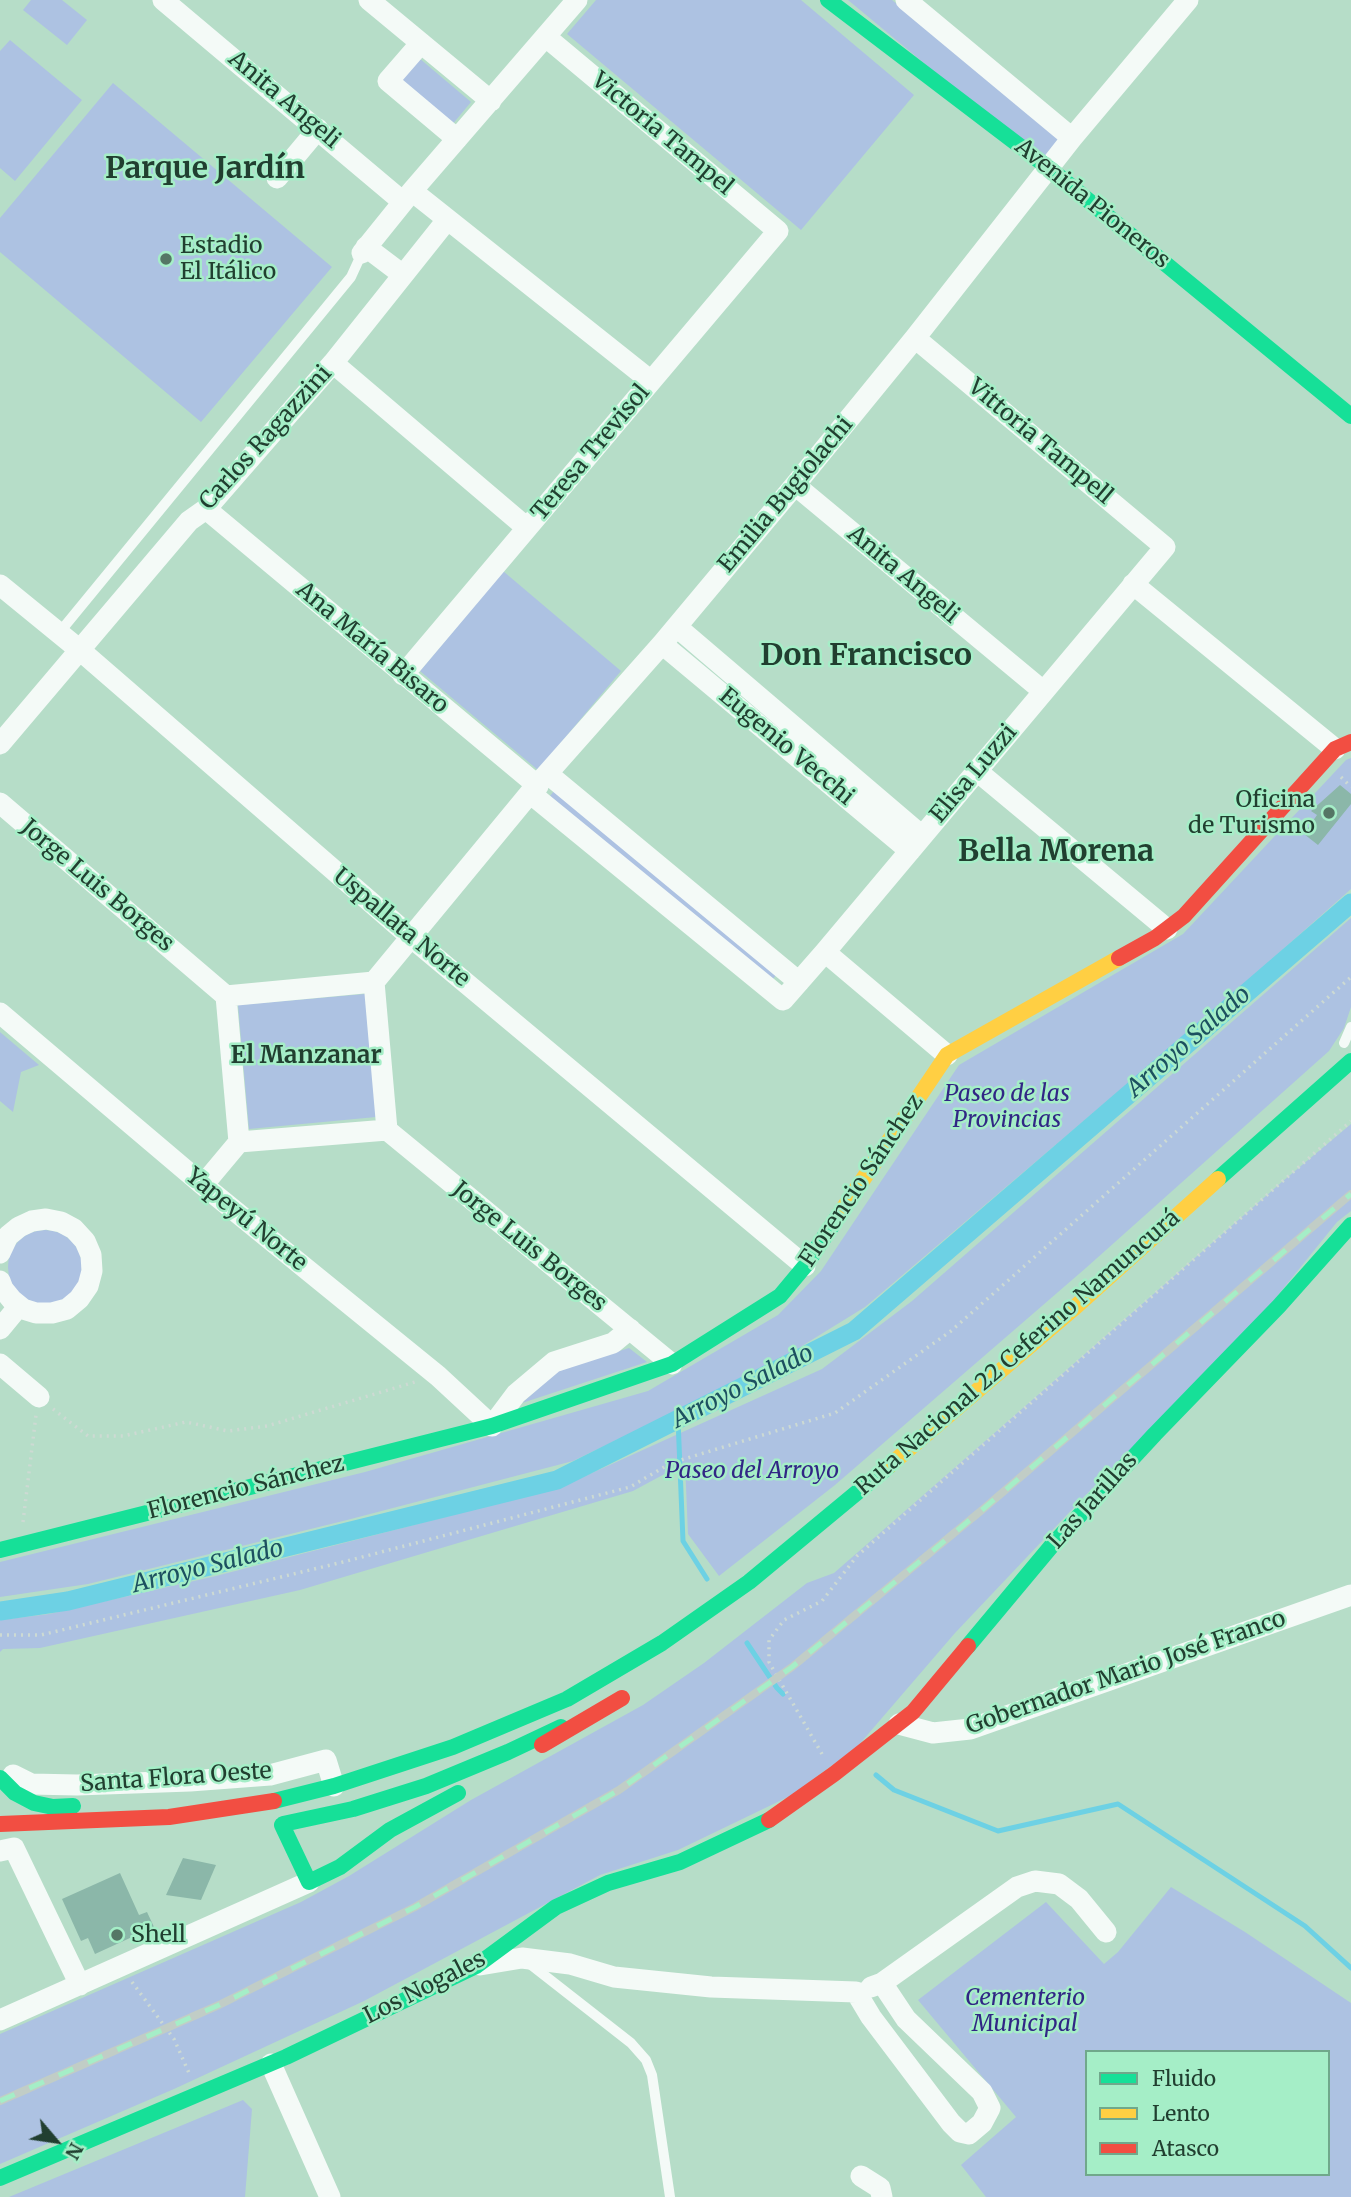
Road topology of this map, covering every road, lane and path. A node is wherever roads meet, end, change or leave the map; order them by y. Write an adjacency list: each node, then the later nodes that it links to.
1 (163, 0): 10 (street, Anita Angeli)
2 (369, 0): 8 (street)
3 (577, 0): 7 (street)
4 (828, 0): 13 (main road, Avenida Pioneros)
5 (906, 0): 11 (street, Avenida Pioneros)
6 (1188, 0): 11 (street, Emilia Bugiolachi)
7 (545, 37): 9 (street); 17 (street, Victoria Tampel)
8 (421, 43): 9 (street); 12 (street)
9 (491, 101): 12 (street)
10 (318, 129): 14 (street); 15 (street, Anita Angeli)
11 (1072, 138): 13 (street, Emilia Bugiolachi)
12 (457, 139): 15 (street)
13 (1050, 169): 20 (street, Emilia Bugiolachi); 23 (main road, Avenida Pioneros)
14 (277, 178)
15 (407, 196): 16 (street, Anita Angeli); 18 (street)
16 (447, 220): 19 (street, Carlos Ragazzini); 22 (street, Anita Angeli)
17 (778, 230): 22 (street, Teresa Trevisol)
18 (364, 250): 19 (street); 31 (lane)
19 (403, 275): 21 (street, Carlos Ragazzini)
20 (915, 338): 24 (street, Emilia Bugiolachi); 27 (street, Vittoria Tampell)
21 (333, 363): 25 (street, Carlos Ragazzini); 26 (street)
22 (651, 381): 26 (street, Teresa Trevisol)
23 (1351, 416)
24 (795, 485): 30 (street, Emilia Bugiolachi); 35 (street, Anita Angeli)
25 (206, 509): 33 (street, Carlos Ragazzini); 34 (street, Ana María Bisaro)
26 (527, 528): 34 (street, Teresa Trevisol)
27 (1165, 547): 28 (street, Elisa Luzzi)
28 (1133, 584): 35 (street, Elisa Luzzi); 37 (street)
29 (0, 585): 31 (street, Uspallata Norte)
30 (677, 627): 32 (street, Emilia Bugiolachi); 41 (street, Eugenio Vecchi)
31 (59, 633): 33 (street, Uspallata Norte)
32 (662, 644): 39 (street, Emilia Bugiolachi); 41 (street, Eugenio Vecchi)
33 (80, 652): 36 (street, Carlos Ragazzini); 43 (street, Uspallata Norte)
34 (404, 675): 39 (street, Ana María Bisaro)
35 (1043, 691): 38 (street, Elisa Luzzi)
36 (0, 744)
37 (1343, 746): 42 (main road, Florencio Sánchez)
38 (977, 771): 41 (street, Elisa Luzzi); 42 (street)
39 (539, 785): 43 (street, Emilia Bugiolachi); 47 (street, Ana María Bisaro); 49 (street, Ana María Bisaro)
40 (0, 803): 48 (street, Jorge Luis Borges)
41 (916, 843): 44 (street, Elisa Luzzi)
42 (1167, 929): 53 (main road, Florencio Sánchez)
43 (412, 938): 46 (street, Emilia Bugiolachi); 62 (street, Uspallata Norte)
44 (825, 952): 47 (street, Elisa Luzzi); 53 (street)
45 (1351, 977): 75 (path)
46 (374, 982): 48 (street); 56 (street)
47 (799, 982): 49 (street, Elisa Luzzi)
48 (226, 996): 57 (street)
49 (783, 1000)
50 (0, 1013): 59 (street, Yapeyú Norte)
51 (1351, 1027): 52 (lane)
52 (1347, 1040): 58 (main road)
53 (947, 1055): 62 (main road, Florencio Sánchez)
54 (1351, 1061): 58 (main road, Ruta Nacional 22 Ceferino Namuncurá)
55 (1351, 1121): 78 (path)
56 (387, 1130): 57 (street); 66 (street, Jorge Luis Borges)
57 (239, 1142): 59 (street)
58 (1258, 1143): 80 (main road, Ruta Nacional 22 Ceferino Namuncurá)
59 (203, 1185): 69 (street, Yapeyú Norte)
60 (1351, 1225): 76 (main road, Las Jarillas)
61 (0, 1252): 64 (street)
62 (806, 1266): 68 (main road, Florencio Sánchez)
63 (0, 1281): 64 (street)
64 (19, 1306): 65 (street)
65 (0, 1329)
66 (630, 1329): 68 (street, Jorge Luis Borges); 71 (street)
67 (0, 1364): 70 (street)
68 (672, 1364): 71 (main road, Florencio Sánchez)
69 (438, 1376): 70 (path); 71 (street, Yapeyú Norte)
70 (39, 1398): 72 (path)
71 (492, 1426): 72 (main road, Florencio Sánchez)
72 (20, 1545): 73 (main road, Florencio Sánchez)
73 (0, 1550)
74 (1351, 1595): 76 (street, Gobernador Mario José Franco)
75 (0, 1635)
76 (899, 1724): 78 (main road, Las Jarillas)
77 (0, 1769): 80 (street, Santa Flora Oeste)
78 (834, 1774): 87 (main road, Los Nogales)
79 (0, 1777): 81 (main road)
80 (334, 1786): 81 (main road, Ruta Nacional 22 Ceferino Namuncurá)
81 (266, 1803): 82 (main road, Ruta Nacional 22 Ceferino Namuncurá)
82 (0, 1824)
83 (10, 1849): 90 (street)
84 (309, 1882): 84 (main road); 88 (street)
85 (1106, 1932): 89 (street)
86 (522, 1958): 87 (street); 91 (street); 98 (lane)
87 (475, 1966): 93 (main road, Los Nogales)
88 (120, 1968): 90 (street); 94 (path)
89 (882, 1983): 91 (street); 91 (street)
90 (80, 1985): 92 (street)
91 (856, 1993)
92 (0, 2020)
93 (271, 2064): 94 (main road, Los Nogales); 97 (street)
94 (198, 2094): 96 (main road, Los Nogales)
95 (861, 2176): 99 (street)
96 (0, 2178)
97 (330, 2197)
98 (670, 2197)
99 (882, 2197)

